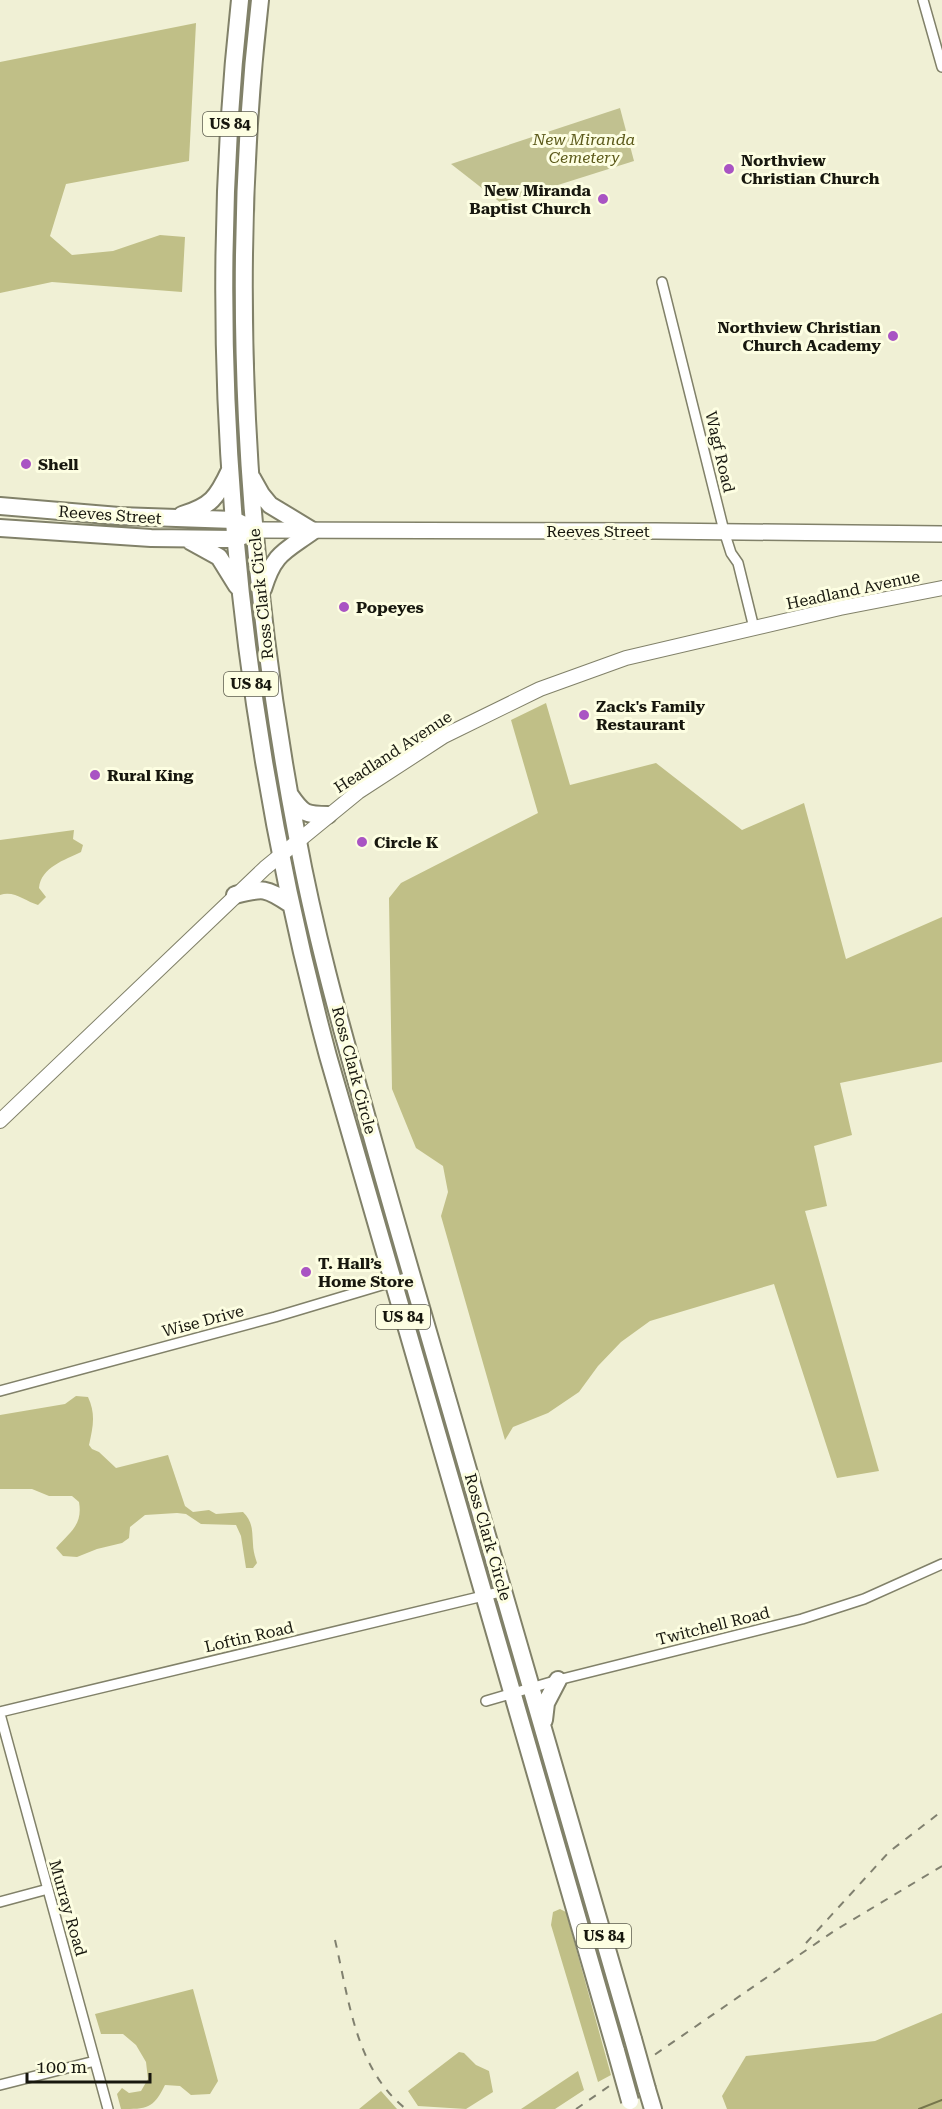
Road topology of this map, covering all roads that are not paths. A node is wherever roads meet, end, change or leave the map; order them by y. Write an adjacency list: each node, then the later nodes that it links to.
1 (240, 0): 6 (highway, Ross Clark Circle / US 84)
2 (260, 0): 7 (highway, Ross Clark Circle / US 84)
3 (923, 0): 4 (street)
4 (942, 67)
5 (662, 282): 14 (street, Wagf Road)
6 (230, 469): 9 (highway); 10 (highway, Ross Clark Circle / US 84)
7 (250, 476): 12 (highway, Ross Clark Circle / US 84); 13 (highway)
8 (0, 506): 9 (highway, Reeves Street)
9 (171, 519): 10 (highway, Reeves Street)
10 (234, 520): 12 (highway, Reeves Street); 17 (highway, Ross Clark Circle / US 84)
11 (0, 528): 16 (highway, Reeves Street)
12 (254, 530): 13 (main road, Reeves Street); 17 (highway); 20 (highway, Ross Clark Circle / US 84)
13 (313, 531): 14 (main road, Reeves Street); 20 (highway)
14 (724, 531): 15 (main road, Reeves Street); 21 (street, Wagf Road)
15 (942, 534)
16 (187, 539): 17 (highway, Reeves Street); 19 (highway)
17 (236, 540): 19 (highway, Ross Clark Circle / US 84)
18 (942, 588): 21 (main road, Headland Avenue)
19 (240, 590): 25 (highway, Ross Clark Circle / US 84)
20 (261, 595): 22 (highway, Ross Clark Circle / US 84)
21 (754, 628): 23 (main road, Headland Avenue)
22 (289, 794): 23 (highway); 24 (highway, Ross Clark Circle / US 84)
23 (328, 815): 24 (main road, Headland Avenue)
24 (297, 841): 25 (main road, Headland Avenue); 29 (highway, Ross Clark Circle / US 84)
25 (280, 855): 26 (main road, Headland Avenue); 27 (highway, Ross Clark Circle / US 84)
26 (235, 895): 27 (highway); 28 (main road, Headland Avenue)
27 (290, 904): 30 (highway, Ross Clark Circle / US 84)
28 (0, 1120)
29 (412, 1276): 30 (street, Wise Drive); 33 (highway, Ross Clark Circle / US 84)
30 (393, 1281): 31 (street, Wise Drive); 34 (highway, Ross Clark Circle / US 84)
31 (0, 1391)
32 (942, 1564): 35 (street, Twitchell Road)
33 (504, 1591): 34 (street, Loftin Road); 36 (highway, Ross Clark Circle / US 84)
34 (484, 1596): 37 (highway, Ross Clark Circle / US 84); 39 (street, Loftin Road)
35 (558, 1680): 36 (street, Twitchell Road); 40 (highway)
36 (532, 1687): 37 (street, Twitchell Road); 40 (highway, Ross Clark Circle / US 84)
37 (512, 1693): 38 (street, Twitchell Road); 45 (highway, Ross Clark Circle / US 84, bridge)
38 (486, 1701)
39 (0, 1713): 41 (street, Murray Road)
40 (543, 1727): 47 (highway, Ross Clark Circle / US 84, bridge)
41 (48, 1889): 42 (street); 43 (street, Murray Road)
42 (0, 1902)
43 (95, 2061): 44 (street); 46 (street, Murray Road)
44 (0, 2085)
45 (631, 2105)
46 (108, 2109)
47 (653, 2109)

